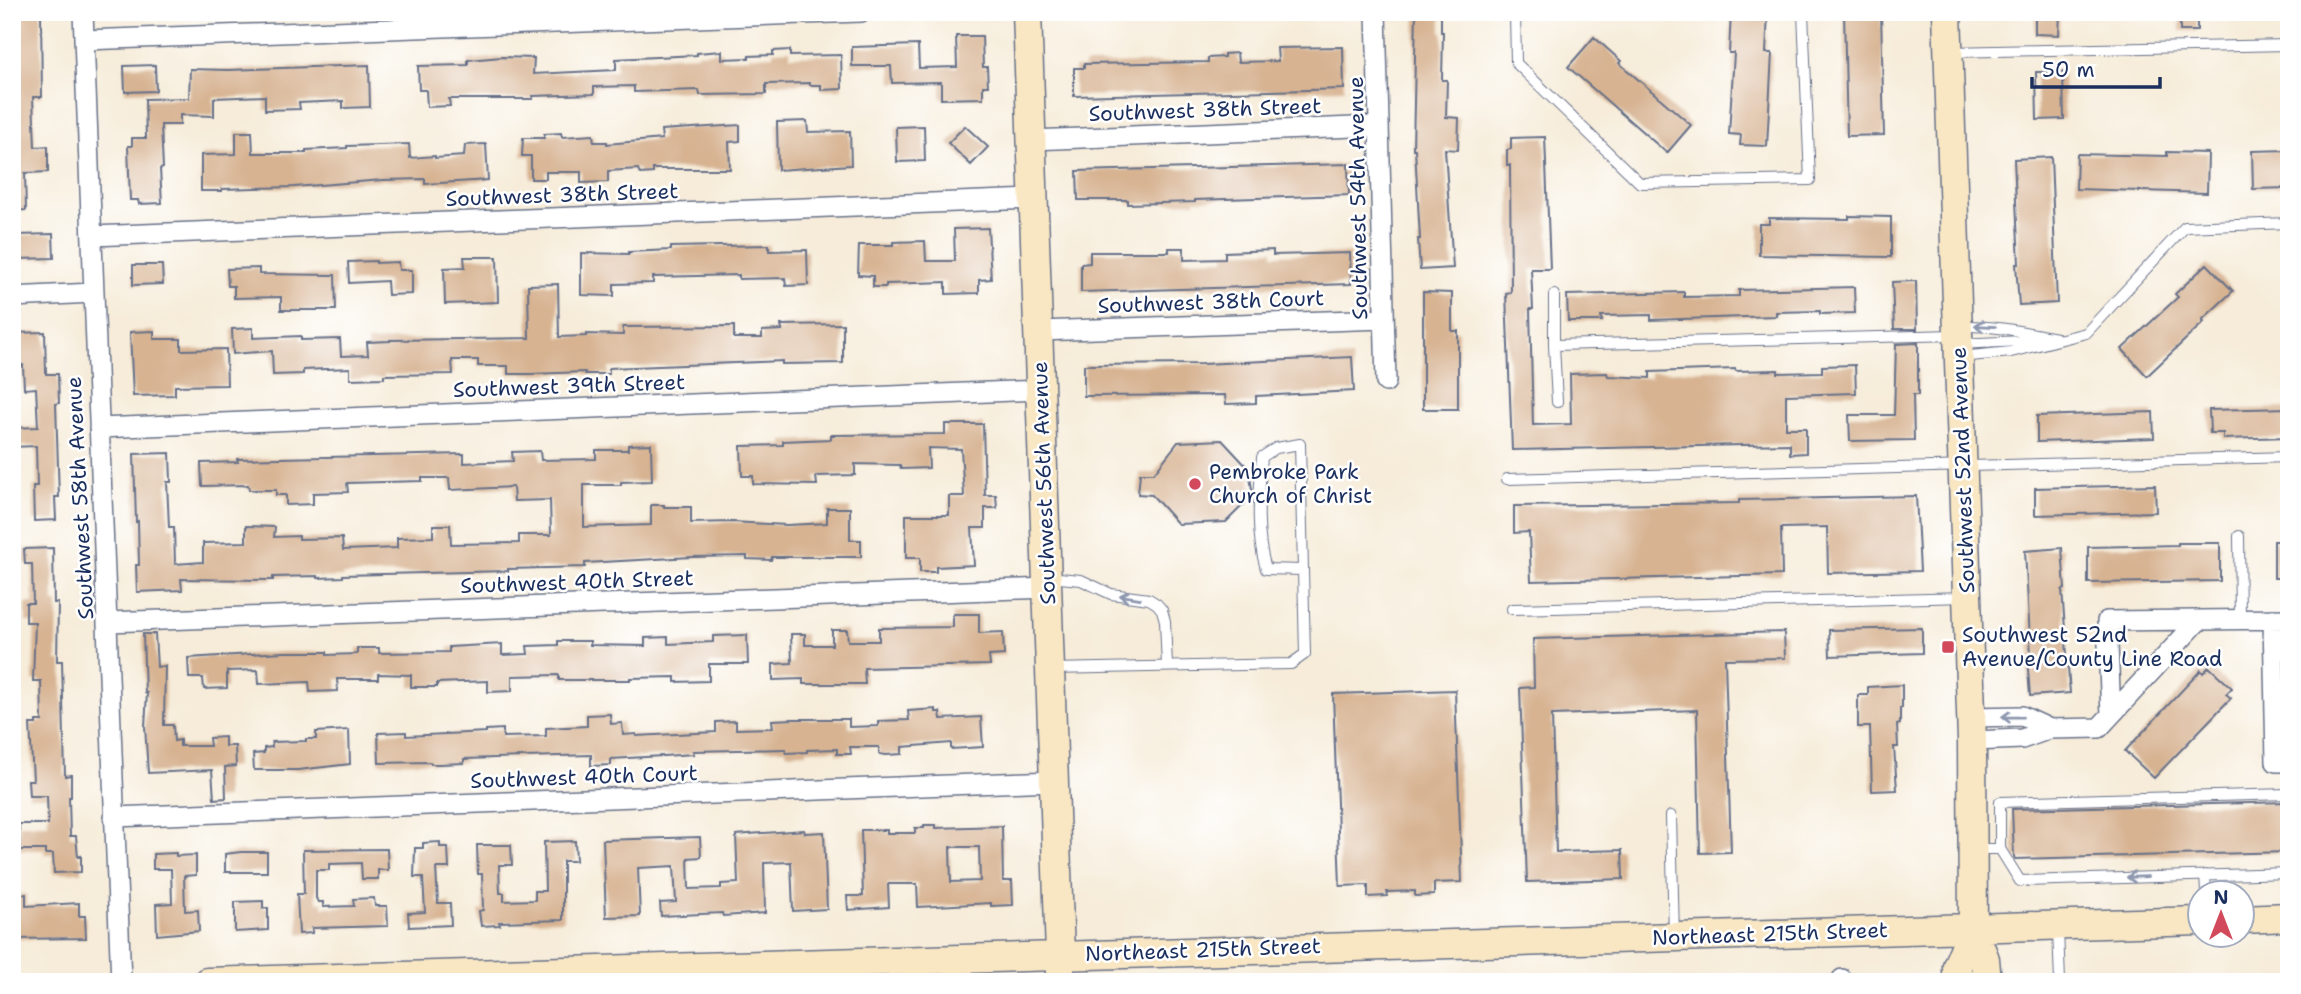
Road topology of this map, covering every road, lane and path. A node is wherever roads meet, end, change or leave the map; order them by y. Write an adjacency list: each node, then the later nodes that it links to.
1 (83, 12): 8 (street, Southwest 58th Avenue)
2 (861, 12): 8 (street)
3 (1027, 12): 12 (street, Southwest 56th Avenue)
4 (1376, 12): 11 (street, Southwest 54th Avenue)
5 (1515, 12): 6 (lane)
6 (1803, 12)
7 (1948, 12): 10 (street, Southwest 52nd Avenue)
8 (84, 40): 15 (street, Southwest 58th Avenue)
9 (2289, 46): 10 (lane)
10 (1949, 52): 22 (street, Southwest 52nd Avenue)
11 (1380, 126): 12 (street, Southwest 38th Street); 19 (street, Southwest 54th Avenue)
12 (1032, 140): 13 (street, Southwest 56th Avenue)
13 (1034, 199): 15 (street, Southwest 38th Street); 20 (street, Southwest 56th Avenue)
14 (2289, 223): 21 (lane)
15 (92, 236): 16 (street, Southwest 58th Avenue)
16 (93, 293): 18 (street); 27 (street, Southwest 58th Avenue)
17 (1554, 295): 23 (lane)
18 (12, 297)
19 (1384, 319): 20 (street, Southwest 38th Court); 24 (street, Southwest 54th Avenue)
20 (1039, 331): 25 (street, Southwest 56th Avenue)
21 (2060, 339): 22 (lane); 22 (lane, one-way to 22)
22 (1959, 340): 23 (lane); 29 (street, Southwest 52nd Avenue)
23 (1554, 345): 26 (lane)
24 (1386, 382)
25 (1041, 390): 27 (street, Southwest 39th Street); 33 (street, Southwest 56th Avenue)
26 (1557, 402)
27 (99, 428): 39 (street, Southwest 58th Avenue)
28 (2289, 457): 29 (lane)
29 (1963, 467): 30 (lane); 34 (street, Southwest 52nd Avenue)
30 (1507, 479)
31 (2239, 536): 38 (lane)
32 (1303, 570): 32 (lane); 40 (lane)
33 (1048, 583): 39 (street, Southwest 40th Street); 40 (lane, one-way to 33); 41 (street, Southwest 56th Avenue)
34 (1967, 597): 35 (lane); 43 (street, Southwest 52nd Avenue)
35 (1512, 608)
36 (2281, 619): 38 (street); 44 (street)
37 (2199, 620): 38 (street); 42 (street); 42 (street)
38 (2240, 620)
39 (108, 622): 48 (street, Southwest 58th Avenue)
40 (1167, 666): 41 (lane)
41 (1051, 669): 45 (street, Southwest 56th Avenue)
42 (2111, 715): 43 (street)
43 (1972, 729): 49 (street, Southwest 52nd Avenue)
44 (2289, 762)
45 (1055, 781): 48 (street, Southwest 40th Court); 59 (street, Southwest 56th Avenue)
46 (2289, 794): 49 (lane)
47 (1671, 816): 58 (lane)
48 (114, 817): 60 (street, Southwest 58th Avenue)
49 (1986, 849): 51 (lane, one-way to 49); 57 (street, Southwest 52nd Avenue)
50 (2289, 873): 51 (lane)
51 (2205, 875): 52 (lane)
52 (2205, 878)
53 (2289, 917): 54 (street)
54 (2256, 918)
55 (2186, 921): 56 (street, Northeast 215th Street)
56 (2058, 925): 57 (street, Northeast 215th Street); 64 (lane)
57 (1973, 928): 58 (street, Northeast 215th Street); 62 (street); 63 (street)
58 (1674, 936): 59 (street, Northeast 215th Street)
59 (1060, 968): 61 (street, Northeast 215th Street)
60 (121, 982)
61 (207, 982)
62 (1957, 982)
63 (1987, 982)
64 (2060, 982)

